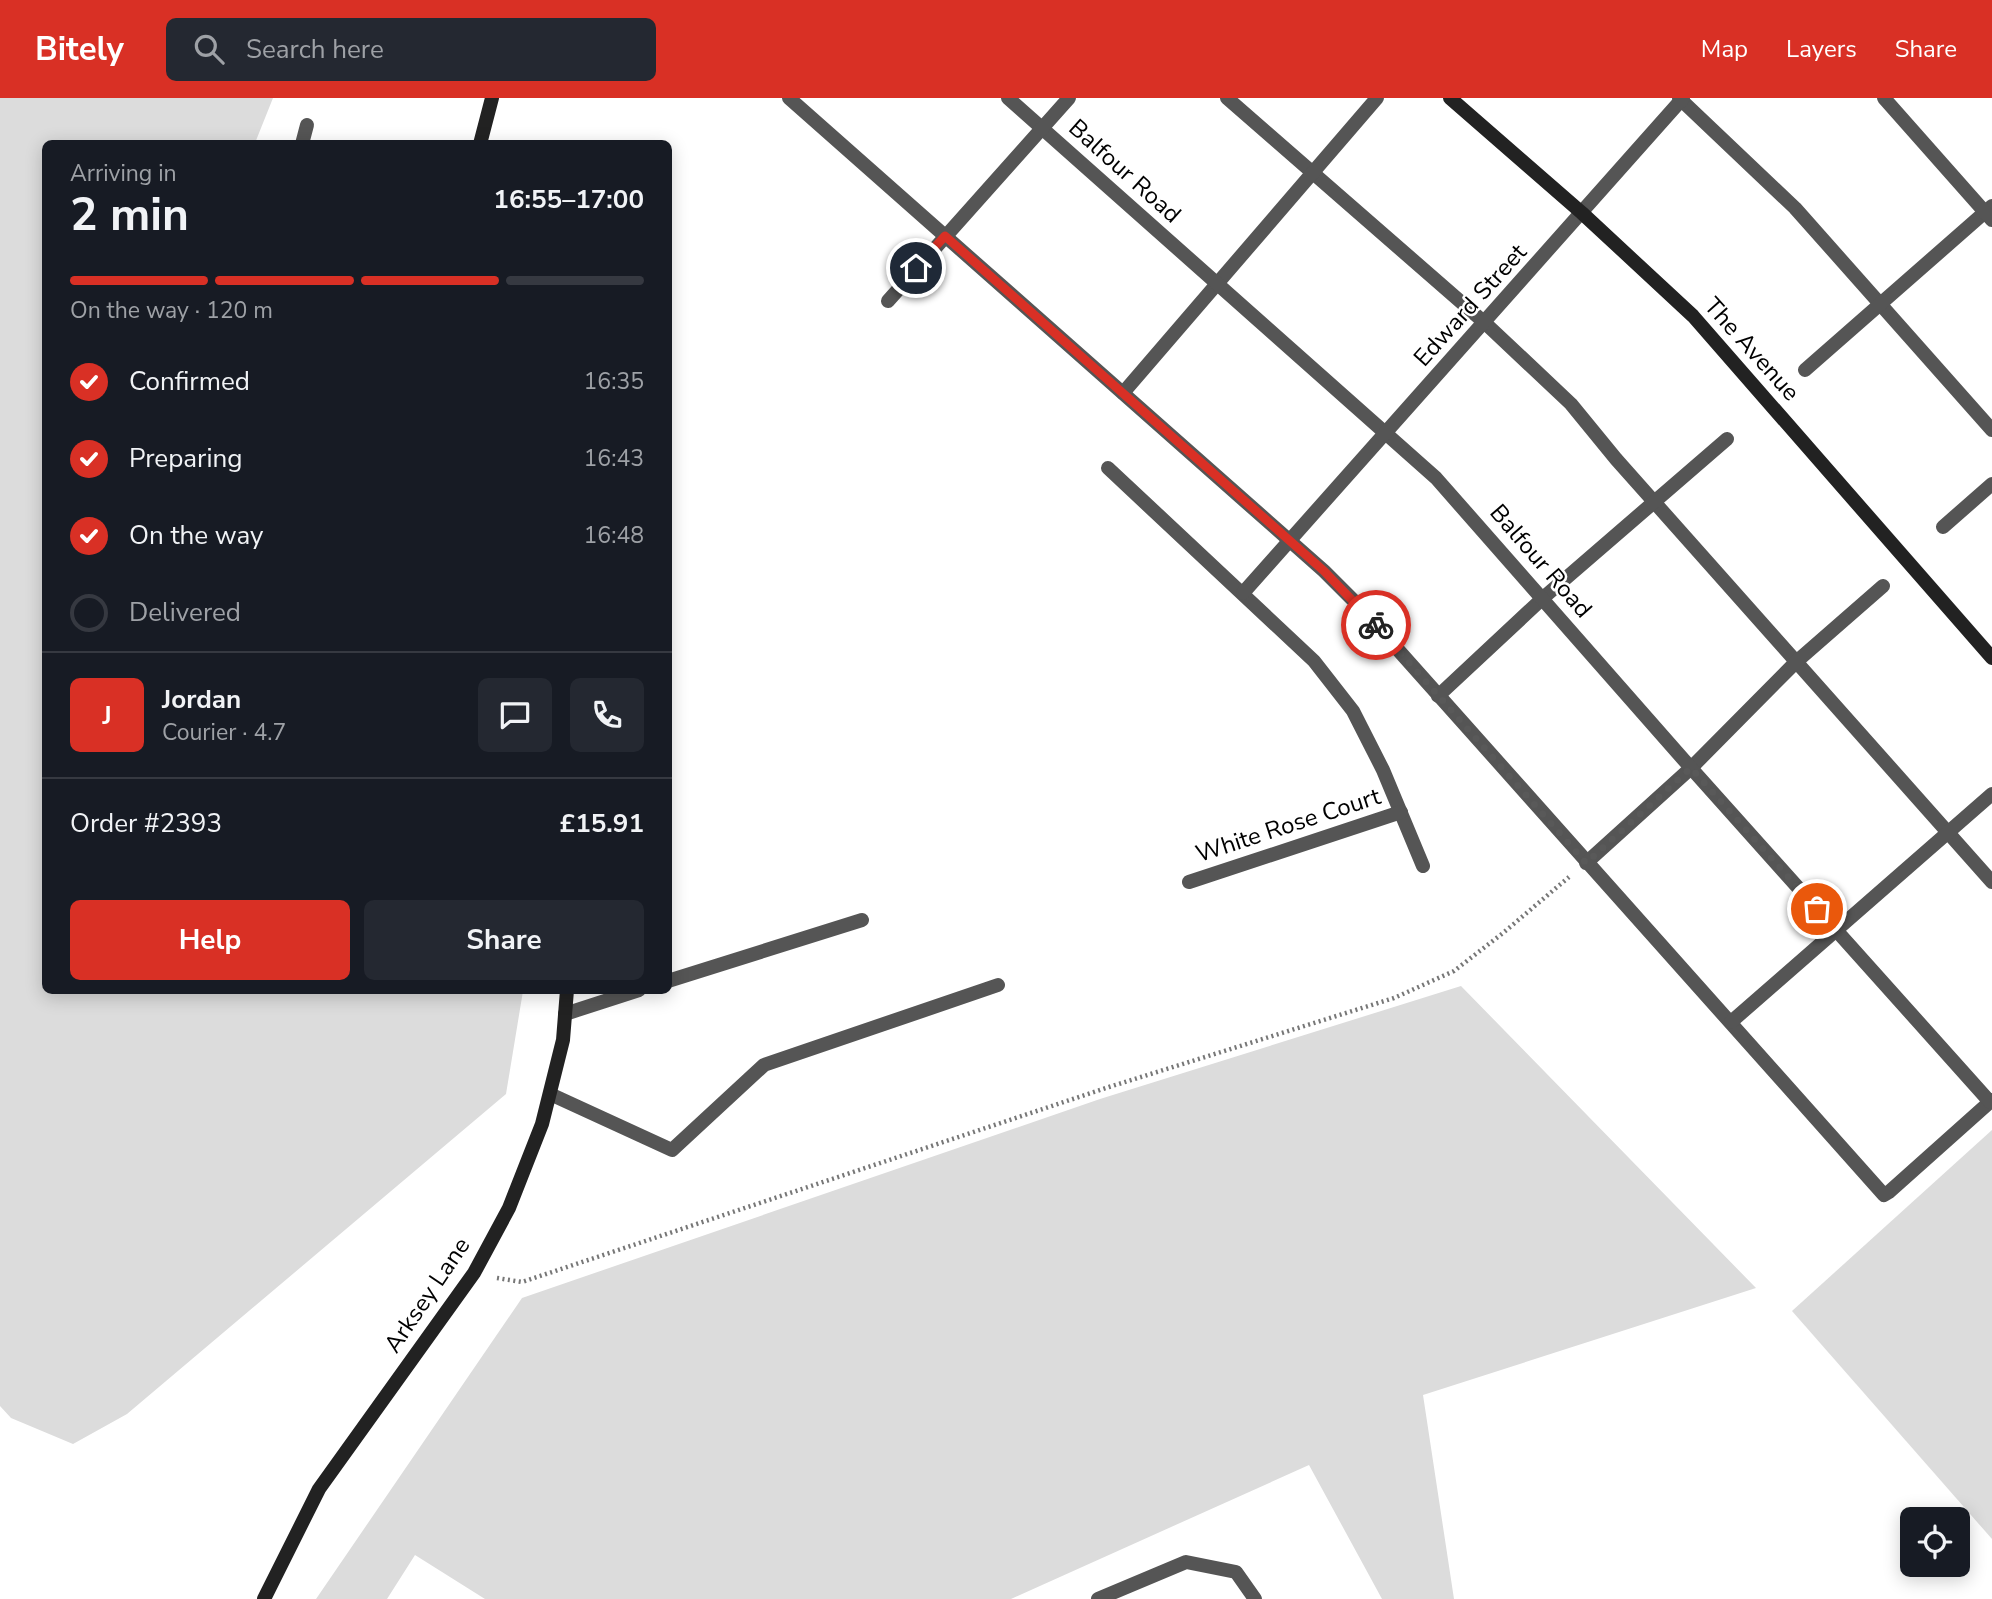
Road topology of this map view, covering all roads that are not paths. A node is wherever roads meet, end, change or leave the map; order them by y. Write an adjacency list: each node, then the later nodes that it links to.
1 (492, 98): 13 (street)
2 (789, 98): 17 (street)
3 (1008, 98): 11 (street, Balfour Road)
4 (1069, 98): 11 (street)
5 (1227, 98): 14 (street)
6 (1377, 98): 14 (street)
7 (1450, 98): 16 (street, The Avenue)
8 (1884, 98): 15 (street)
9 (1681, 99): 16 (street, Edward Street); 20 (street)
10 (307, 125): 12 (street)
11 (1042, 128): 17 (street); 18 (street, Balfour Road)
12 (303, 140)
13 (481, 140)
14 (1314, 173): 18 (street); 21 (street)
15 (1990, 213): 20 (street)
16 (1582, 214): 21 (street, Edward Street); 35 (street, The Avenue)
17 (945, 236): 19 (street); 23 (street)
18 (1218, 284): 23 (street); 25 (street, Balfour Road)
19 (888, 300)
20 (1880, 304): 22 (street); 24 (street)
21 (1485, 323): 25 (street, Edward Street); 29 (street)
22 (1805, 370)
23 (1123, 393): 31 (street)
24 (1992, 430)
25 (1387, 434): 31 (street, Edward Street); 34 (street, Balfour Road)
26 (1727, 439): 29 (street)
27 (1108, 468): 33 (street, White Rose Court)
28 (1992, 484): 30 (street)
29 (1655, 503): 34 (street); 36 (street)
30 (1943, 527)
31 (1290, 541): 33 (street); 37 (street)
32 (1883, 586): 36 (street)
33 (1243, 593): 40 (street, White Rose Court)
34 (1543, 598): 37 (street); 38 (street, Balfour Road)
35 (1992, 658)
36 (1796, 662): 38 (street); 41 (street)
37 (1438, 696): 42 (street)
38 (1691, 768): 42 (street); 47 (street, Balfour Road)
39 (1992, 794): 41 (street)
40 (1401, 812): 43 (street, White Rose Court); 44 (street, White Rose Court)
41 (1947, 832): 45 (street); 47 (street)
42 (1586, 863): 53 (street)
43 (1423, 866)
44 (1189, 881)
45 (1992, 882)
46 (862, 920): 48 (street)
47 (1835, 929): 53 (street); 55 (street, Balfour Road)
48 (672, 980)
49 (999, 985): 54 (street)
50 (567, 994): 52 (street, Arksey Lane)
51 (627, 994): 52 (street)
52 (565, 1014): 54 (street, Arksey Lane)
53 (1731, 1022): 55 (street)
54 (550, 1094): 56 (street, Arksey Lane)
55 (1991, 1101)
56 (264, 1599)
57 (1098, 1599): 58 (street)
58 (1255, 1599)

